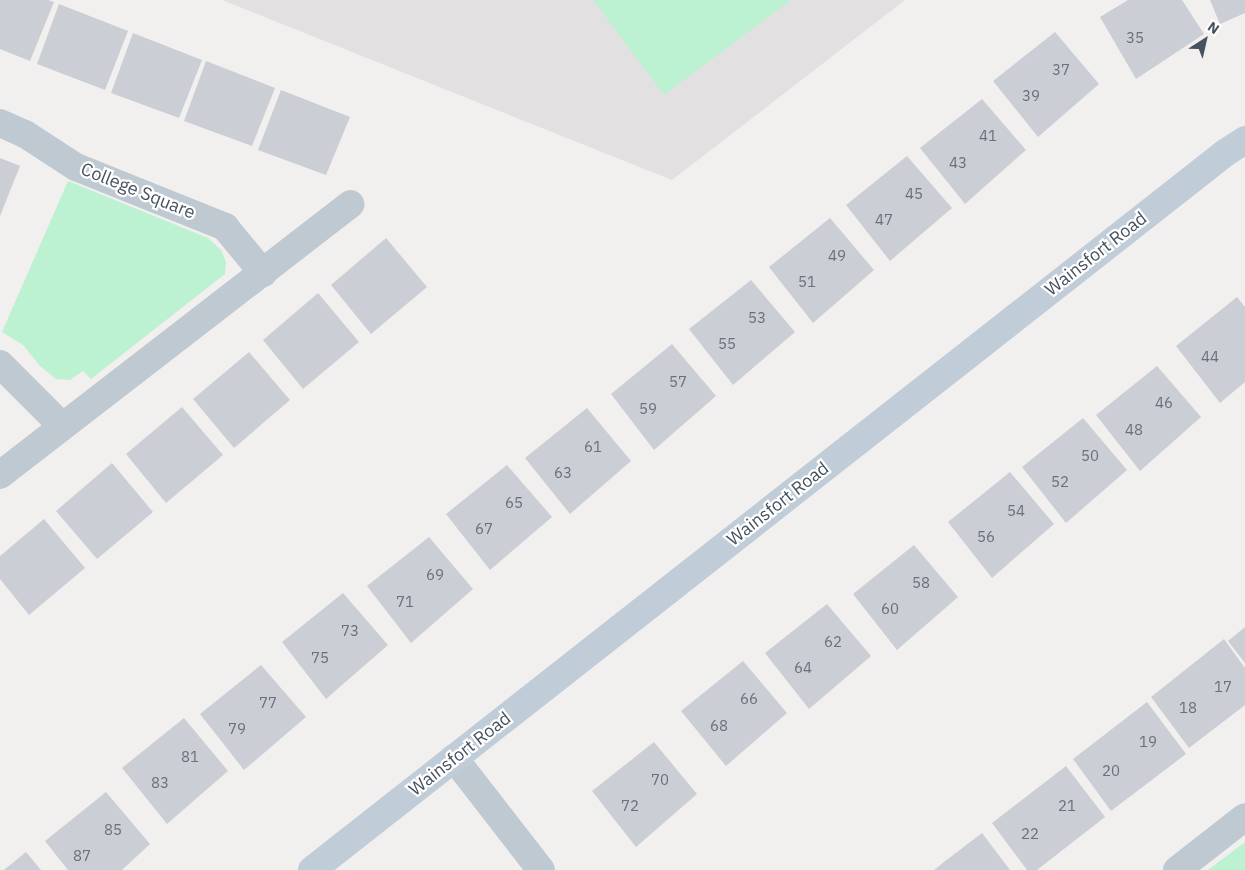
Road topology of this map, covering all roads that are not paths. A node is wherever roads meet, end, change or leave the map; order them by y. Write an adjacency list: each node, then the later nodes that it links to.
1 (0, 123): 4 (street, College Square)
2 (1245, 140): 8 (main road, Wainsfort Road)
3 (351, 204): 4 (street)
4 (263, 273): 6 (street)
5 (0, 364): 6 (street)
6 (62, 426): 7 (street)
7 (0, 475)
8 (454, 758): 10 (main road, Wainsfort Road); 11 (street)
9 (1245, 818): 12 (street)
10 (312, 870)
11 (541, 870)
12 (1177, 870)

